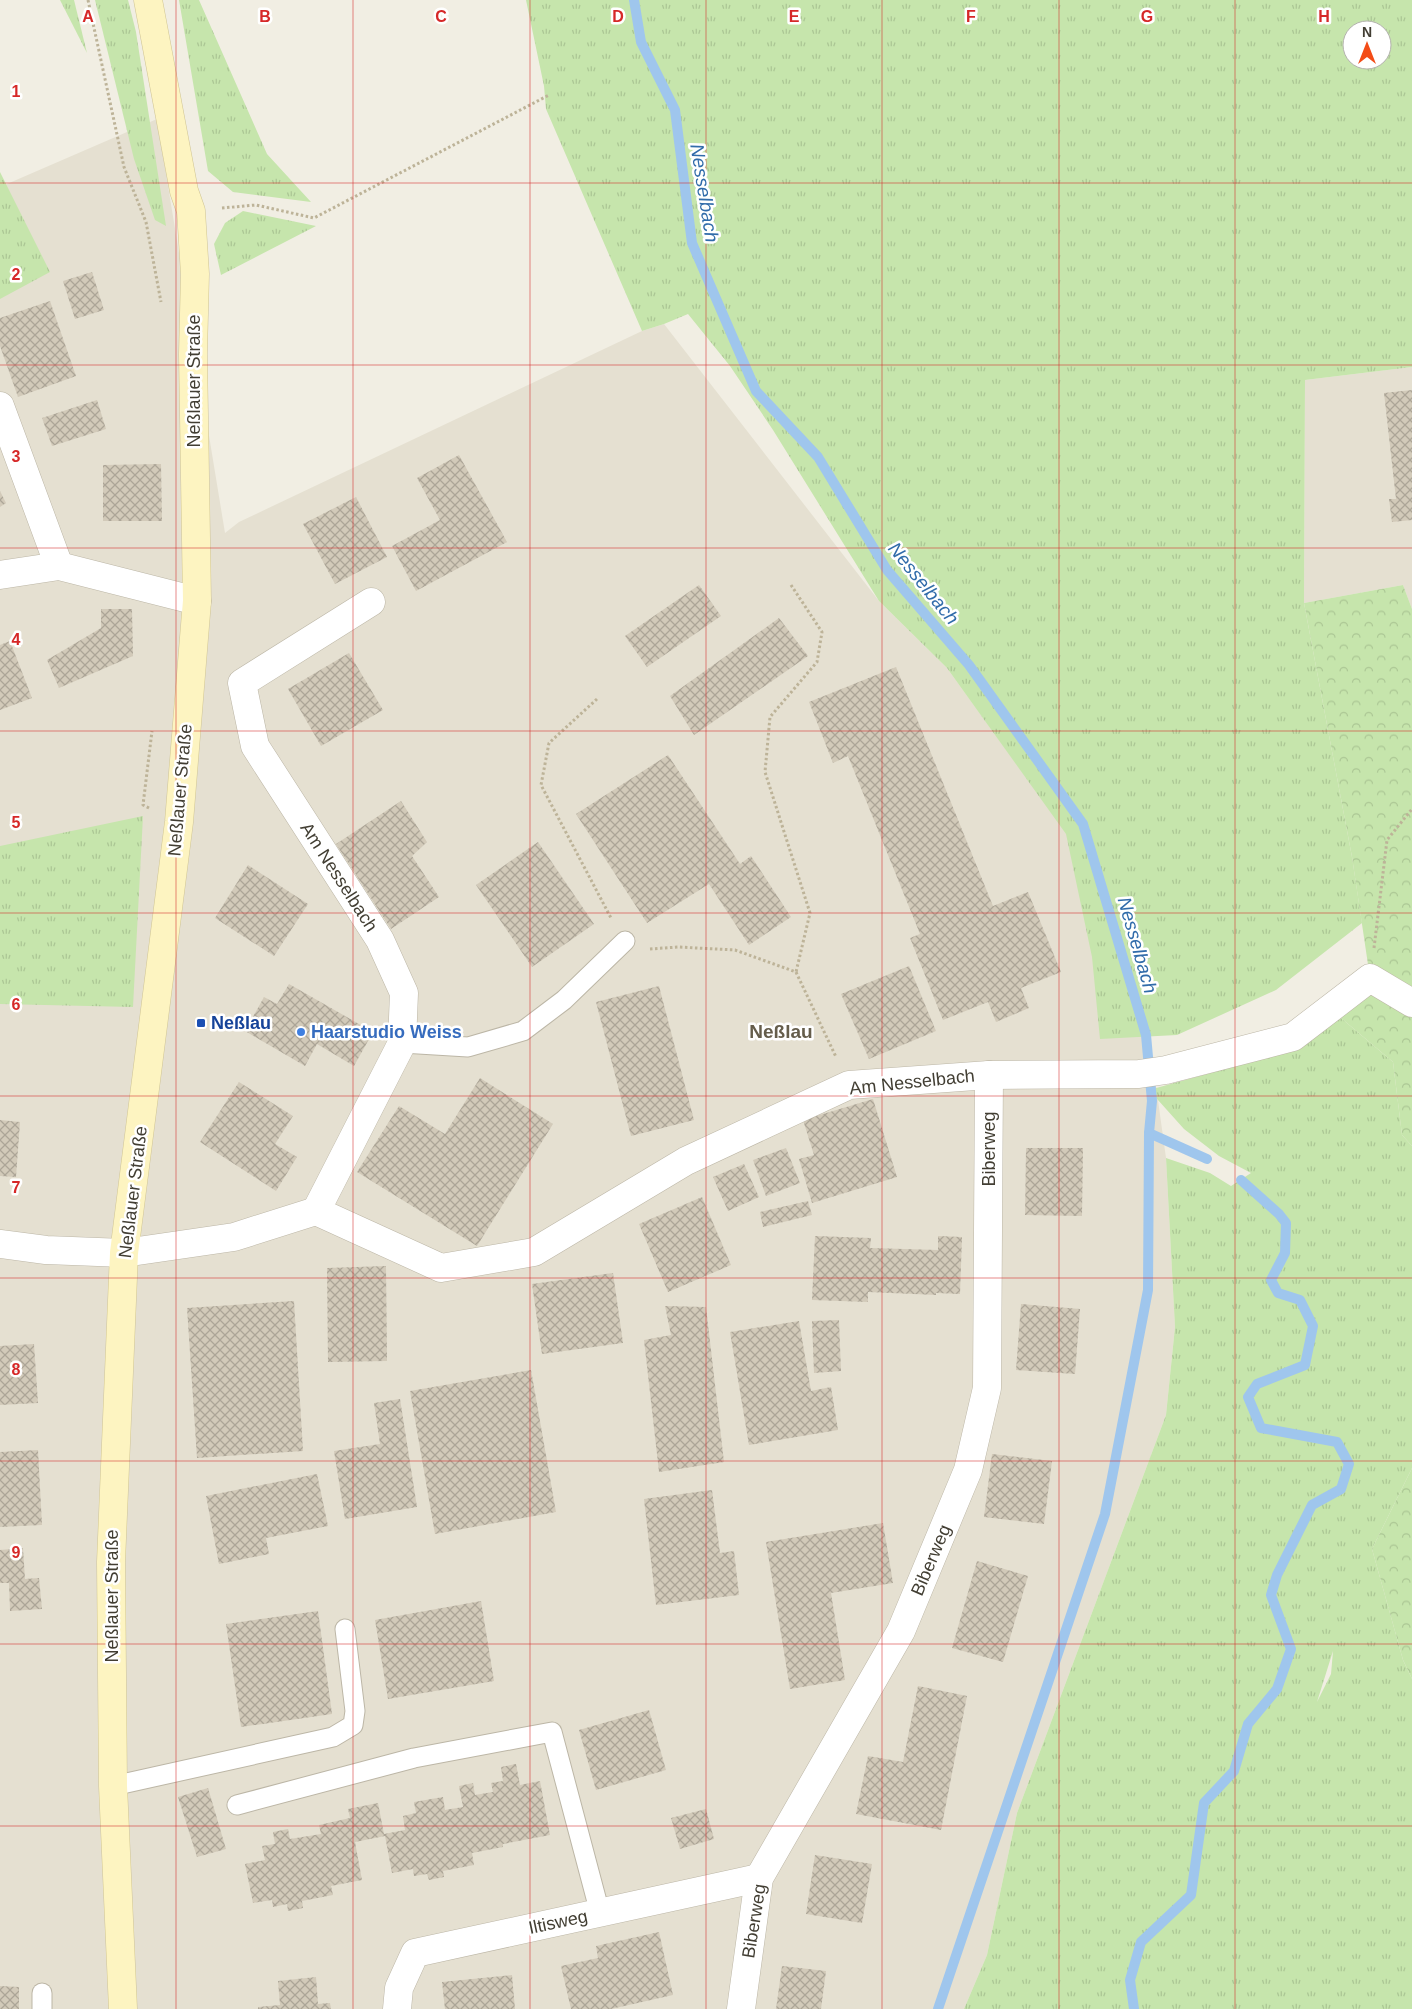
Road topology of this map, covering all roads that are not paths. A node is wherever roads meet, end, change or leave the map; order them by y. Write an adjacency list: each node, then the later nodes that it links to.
1 (148, 0): 5 (main road, Neßlauer Straße)
2 (0, 406): 3 (street)
3 (59, 566): 4 (street); 5 (street)
4 (0, 576)
5 (196, 601): 13 (main road, Neßlauer Straße)
6 (371, 602): 9 (street, Am Nesselbach)
7 (625, 941): 9 (lane)
8 (1412, 1003): 10 (street, Am Nesselbach)
9 (402, 1043): 11 (street, Am Nesselbach)
10 (989, 1075): 11 (street, Am Nesselbach); 17 (street, Biberweg)
11 (316, 1210): 13 (street)
12 (0, 1244): 13 (street)
13 (124, 1253): 15 (main road, Neßlauer Straße)
14 (345, 1629): 15 (lane)
15 (113, 1786): 19 (main road, Neßlauer Straße)
16 (237, 1805): 18 (lane)
17 (759, 1878): 18 (street, Iltisweg); 21 (street, Biberweg)
18 (600, 1913): 20 (street, Iltisweg)
19 (123, 2009)
20 (397, 2009)
21 (741, 2009)

